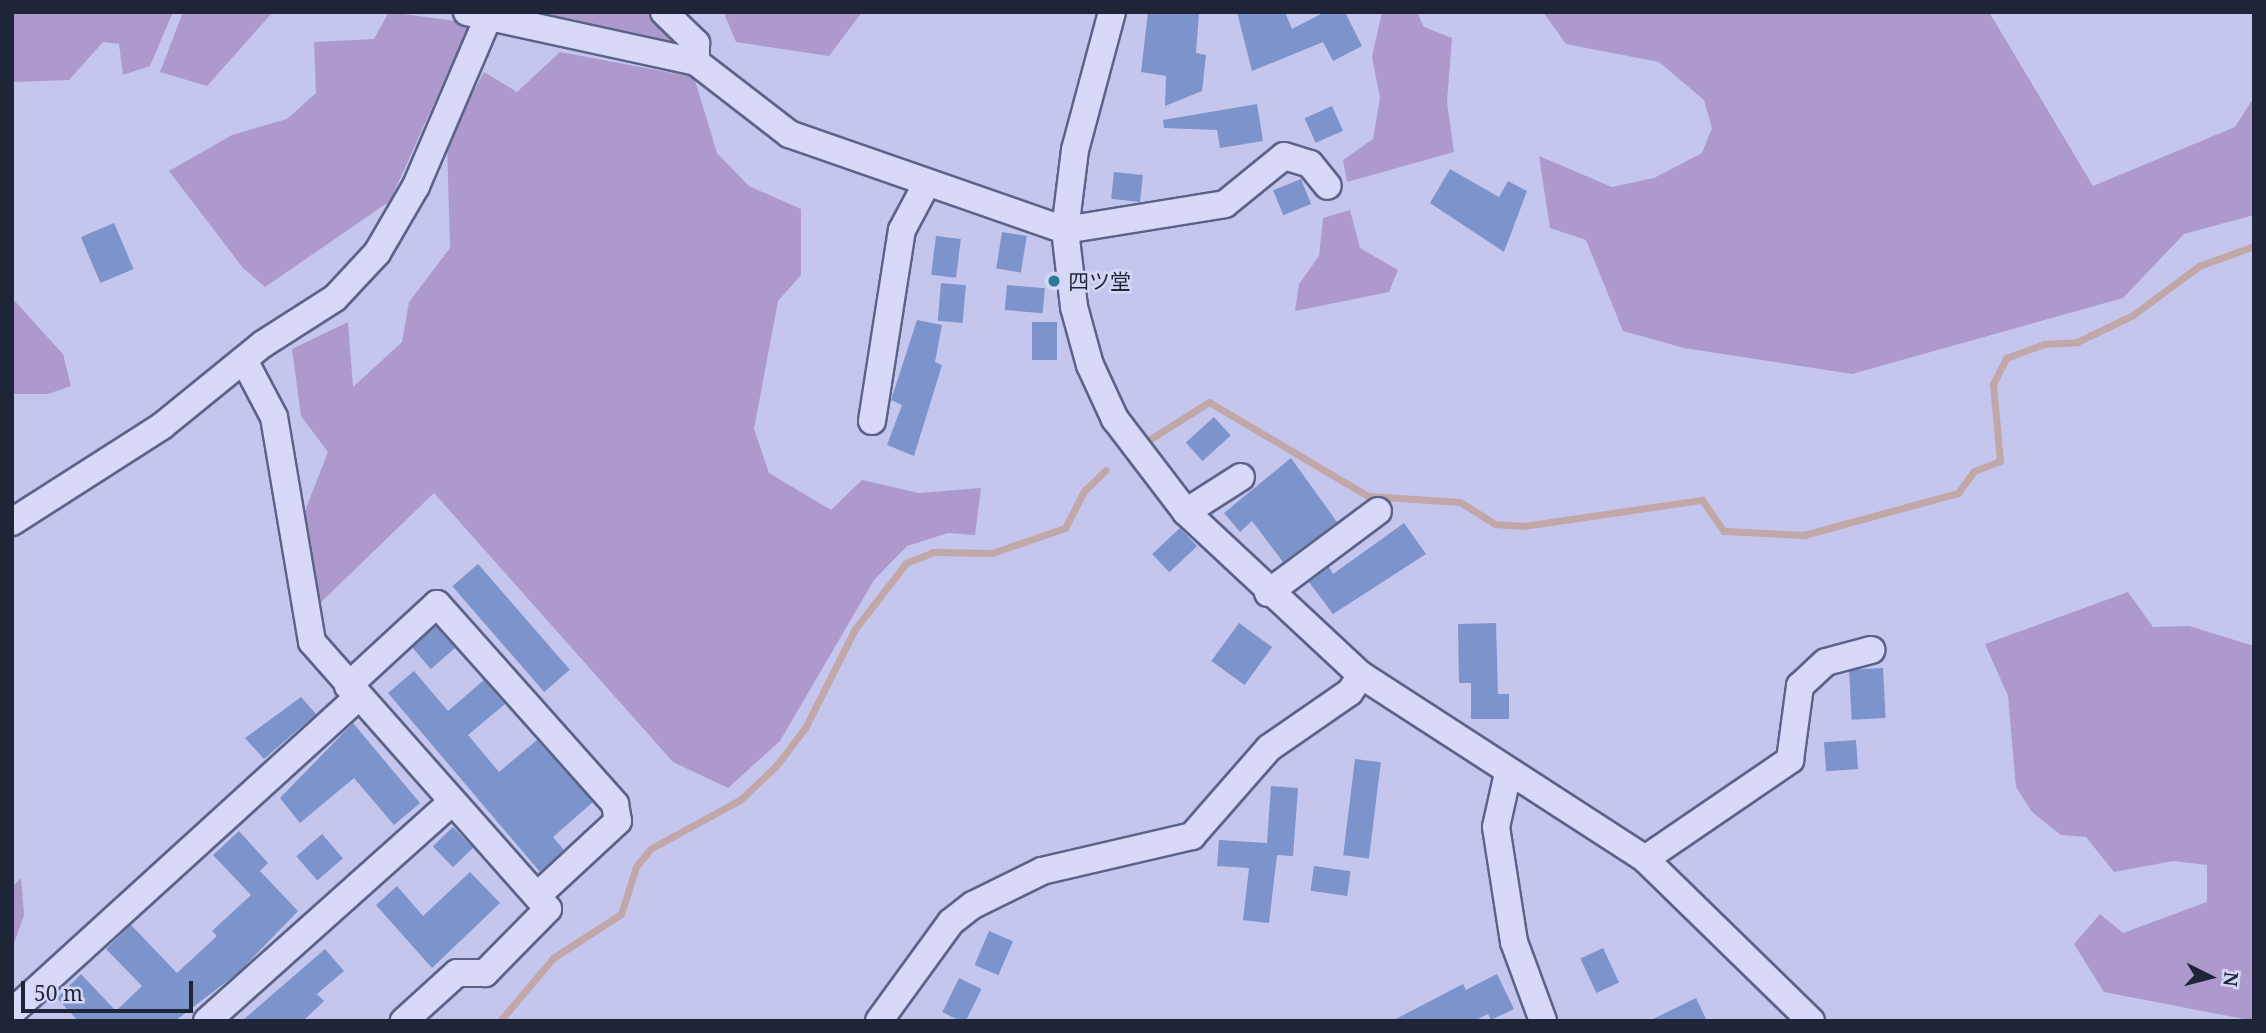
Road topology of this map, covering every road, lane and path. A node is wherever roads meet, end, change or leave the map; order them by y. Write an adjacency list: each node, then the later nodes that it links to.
1 (664, 12): 4 (street)
2 (1112, 12): 7 (street)
3 (477, 16): 4 (street); 8 (street)
4 (696, 62): 5 (street)
5 (927, 183): 7 (street); 9 (street)
6 (1328, 186): 7 (street)
7 (1066, 230): 12 (street)
8 (245, 362): 13 (street); 17 (street)
9 (872, 421)
10 (1241, 477): 12 (street)
11 (1378, 511): 14 (street)
12 (1186, 512): 14 (street)
13 (12, 522)
14 (1268, 593): 16 (street)
15 (1871, 650): 20 (street)
16 (1361, 675): 18 (street); 25 (street)
17 (352, 692): 19 (street); 21 (street); 22 (street)
18 (1507, 773): 20 (street); 26 (street)
19 (451, 803): 21 (street); 23 (street)
20 (1645, 859): 27 (street)
21 (537, 896): 24 (street)
22 (12, 1012)
23 (207, 1021)
24 (404, 1021)
25 (879, 1021)
26 (1543, 1021)
27 (1811, 1021)

